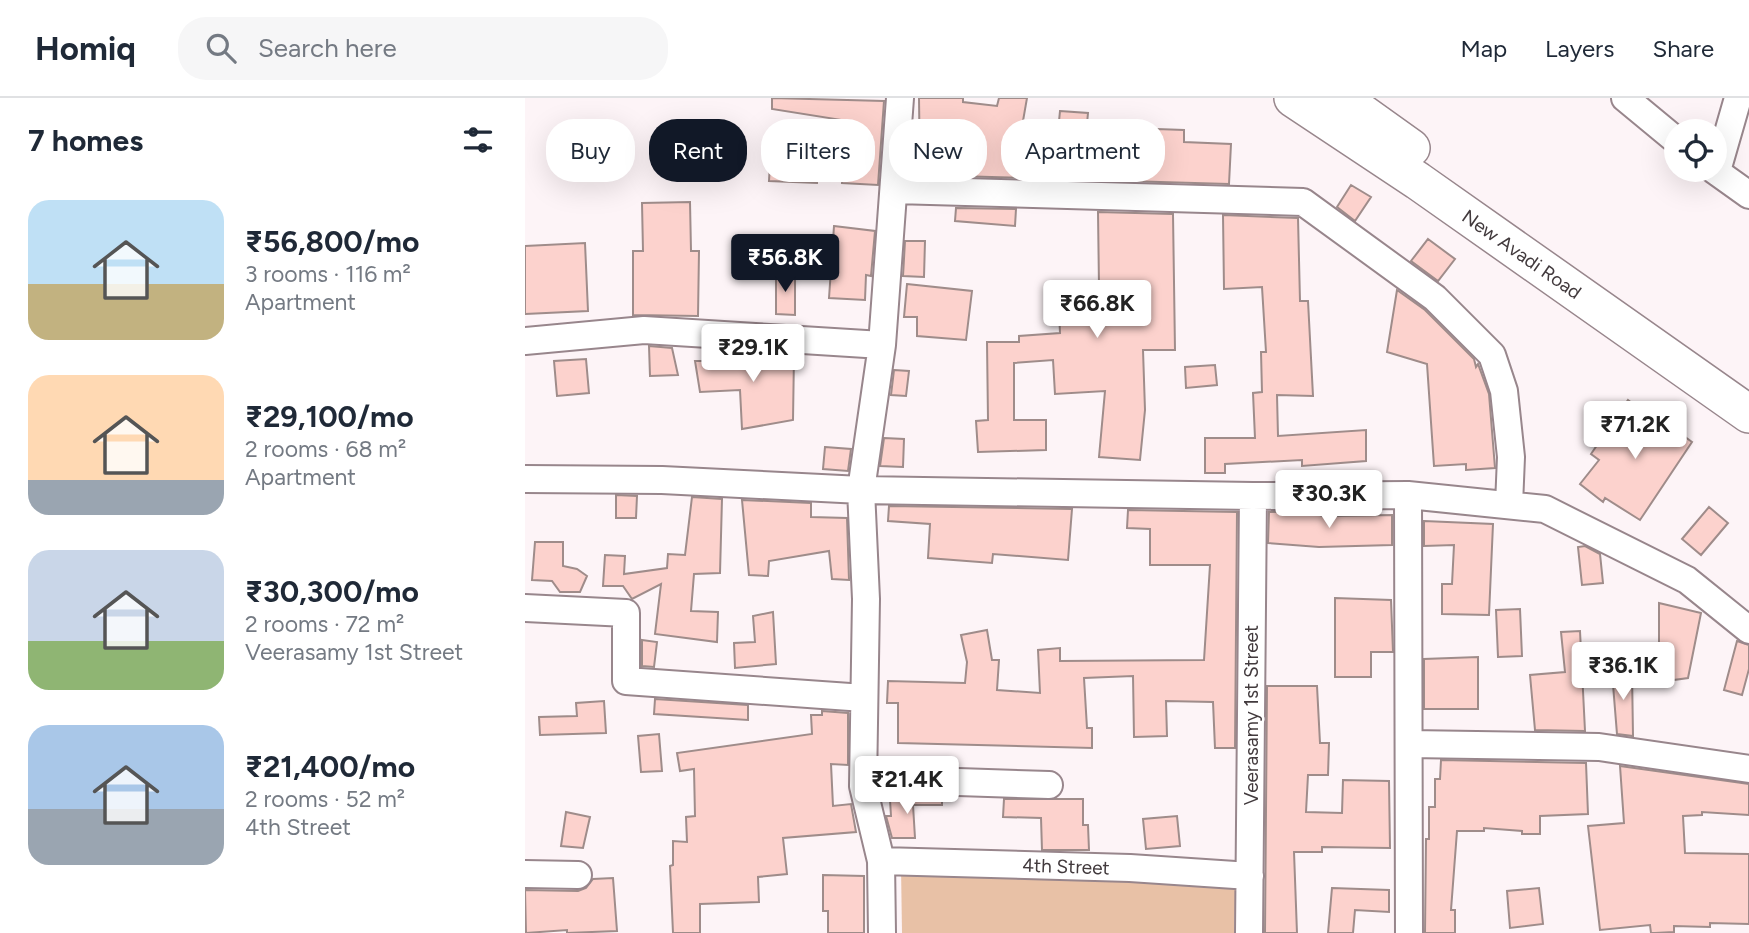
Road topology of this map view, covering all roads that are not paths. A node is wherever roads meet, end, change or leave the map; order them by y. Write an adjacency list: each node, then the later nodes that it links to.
1 (900, 98): 9 (street)
2 (1293, 98): 14 (main road, New Avadi Road)
3 (1341, 98): 13 (main road, New Avadi Road)
4 (1625, 98): 6 (street)
5 (1738, 98): 7 (street)
6 (1664, 130)
7 (1727, 133)
8 (1727, 179): 10 (street)
9 (895, 190): 12 (street); 19 (street)
10 (1749, 195)
11 (525, 341): 12 (street)
12 (882, 345): 16 (street)
13 (1749, 384)
14 (1749, 414)
15 (525, 479): 16 (street)
16 (861, 490): 18 (street); 22 (street)
17 (1408, 495): 18 (street); 19 (street); 23 (street)
18 (1253, 496): 30 (street, Veerasamy 1st Street)
19 (1509, 505): 21 (street)
20 (525, 608): 22 (street)
21 (1749, 630)
22 (864, 698): 26 (street)
23 (1410, 744): 24 (street); 33 (street)
24 (1749, 769)
25 (1049, 785): 26 (street)
26 (863, 786): 27 (street)
27 (881, 861): 30 (street, 4th Street); 31 (street)
28 (525, 874): 29 (street)
29 (578, 875)
30 (1249, 876): 32 (street, Veerasamy 1st Street)
31 (882, 933)
32 (1249, 933)
33 (1409, 933)

